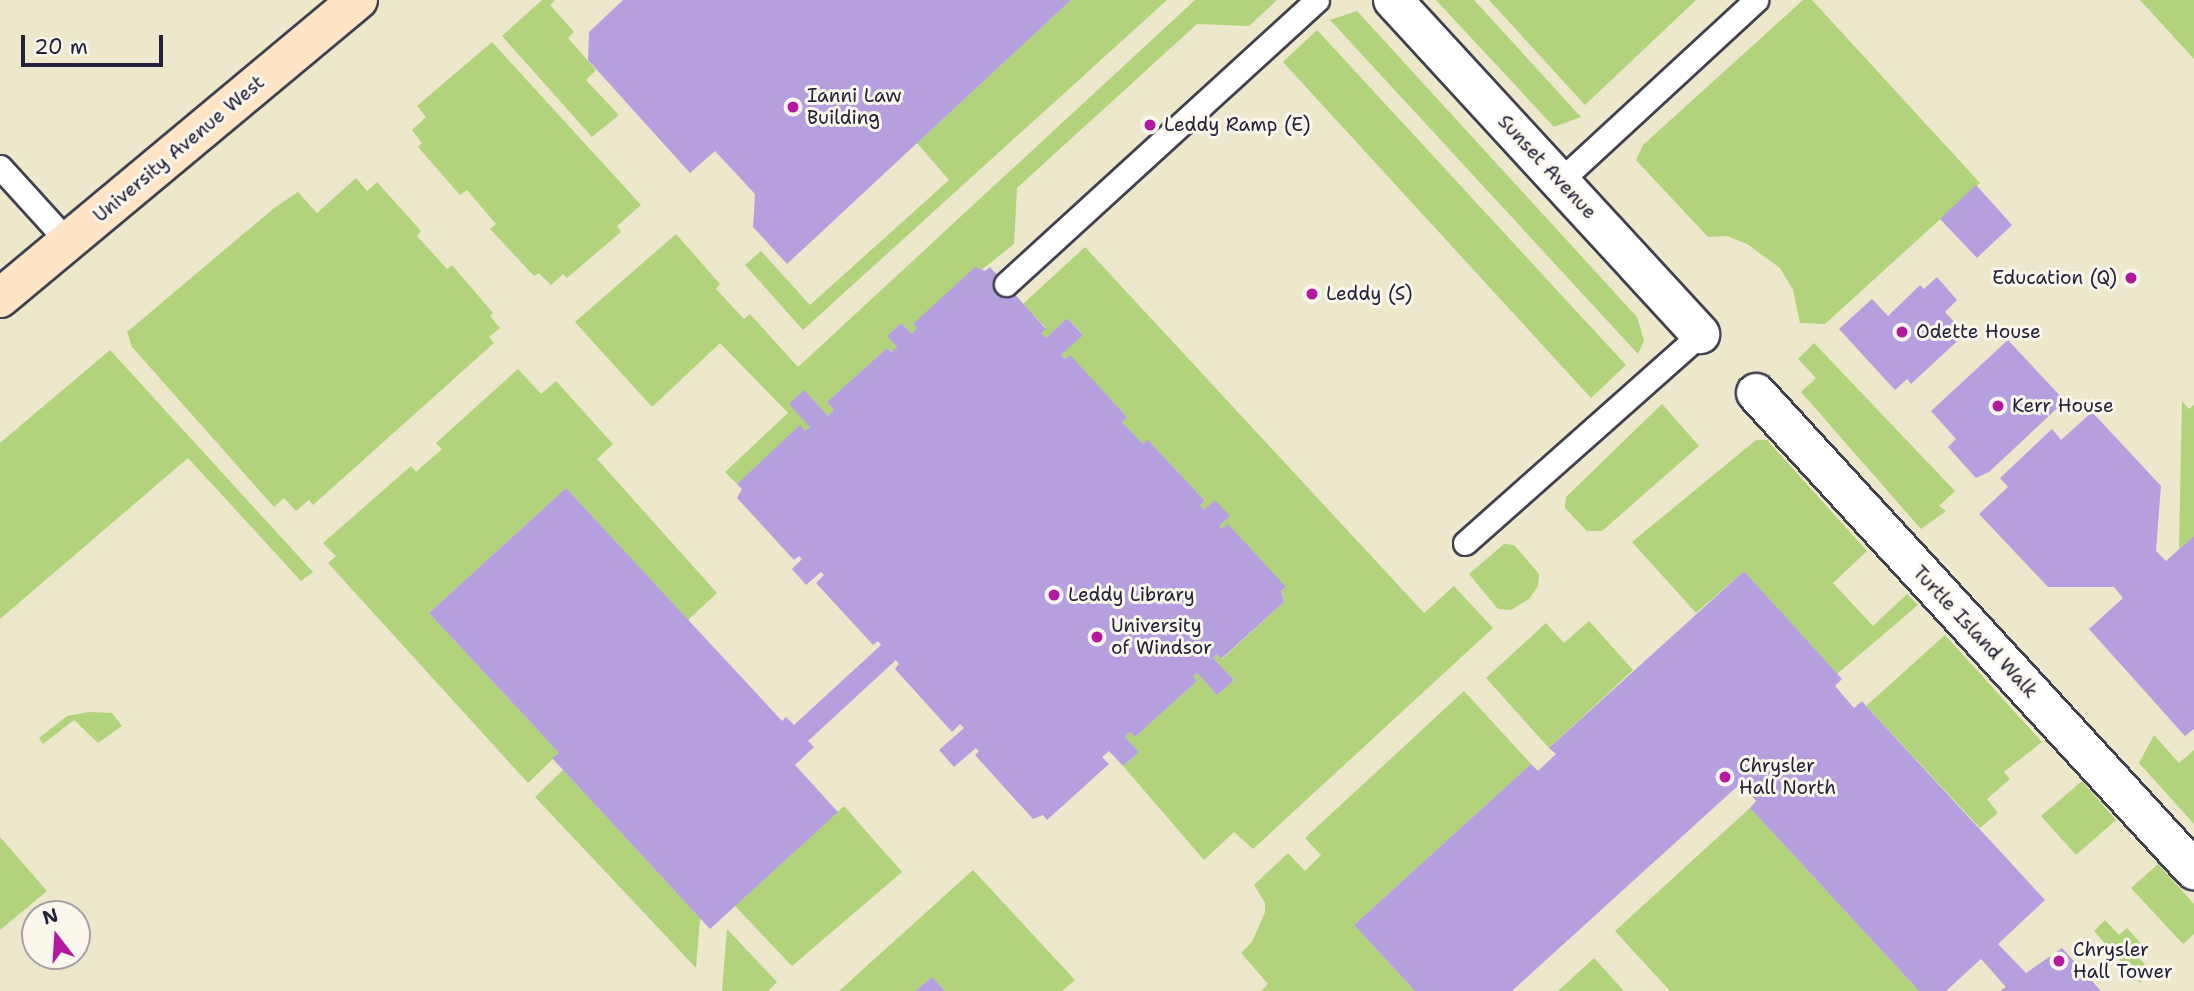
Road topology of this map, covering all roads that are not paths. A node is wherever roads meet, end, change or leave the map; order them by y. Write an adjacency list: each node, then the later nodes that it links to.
1 (358, 0): 7 (main road, University Avenue West)
2 (1317, 0): 8 (lane)
3 (1393, 0): 6 (street, Sunset Avenue)
4 (1756, 0): 6 (lane)
5 (0, 167): 7 (lane)
6 (1560, 181): 10 (street, Sunset Avenue)
7 (67, 241): 9 (main road, University Avenue West)
8 (1006, 284)
9 (0, 298)
10 (1700, 334): 12 (lane)
11 (1756, 393): 13 (street, Turtle Island Walk)
12 (1465, 542)
13 (2194, 870)

